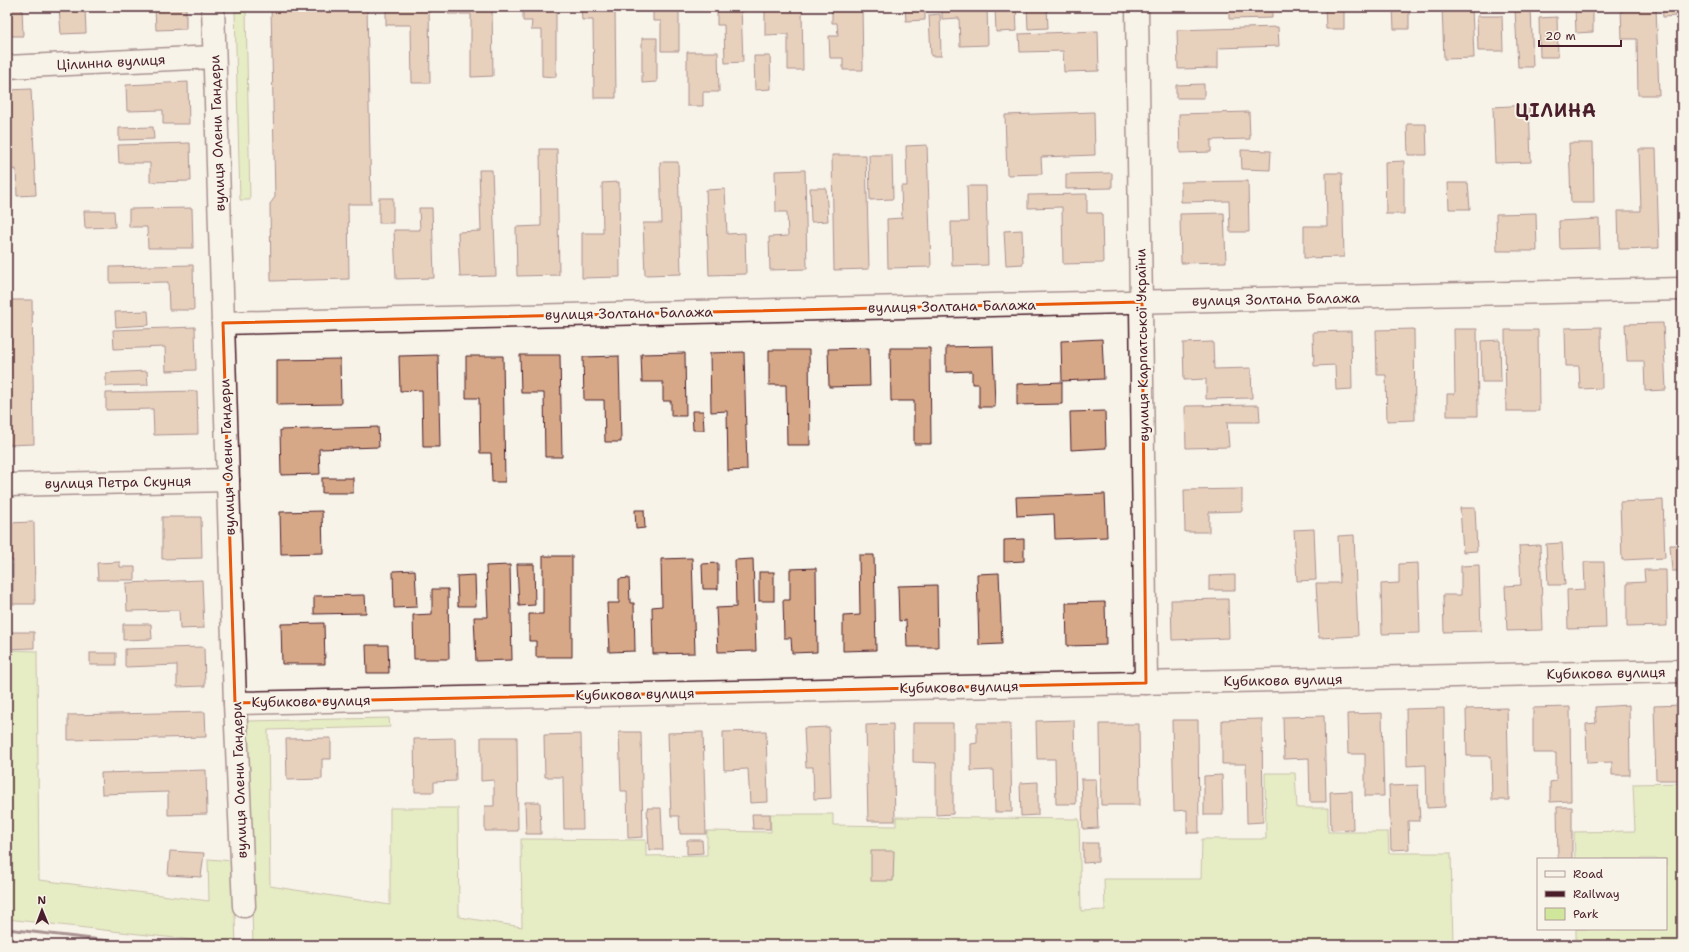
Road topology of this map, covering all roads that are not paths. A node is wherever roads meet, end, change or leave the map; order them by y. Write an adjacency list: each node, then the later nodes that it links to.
1 (213, 7): 3 (street, вулиця Олени Гандери)
2 (1137, 7): 6 (street, вулиця Карпатської України)
3 (214, 57): 4 (street, Цілинна вулиця); 7 (street, вулиця Олени Гандери)
4 (7, 67)
5 (1682, 289): 6 (street, вулиця Золтана Балажа)
6 (1142, 302): 7 (street, вулиця Золтана Балажа); 11 (street, вулиця Карпатської України)
7 (223, 323): 8 (street, вулиця Олени Гандери)
8 (228, 480): 9 (street, вулиця Петра Скунця); 12 (street, вулиця Олени Гандери)
9 (7, 484)
10 (1682, 671): 11 (street, Кубикова вулиця)
11 (1146, 683): 12 (street, Кубикова вулиця)
12 (235, 703): 13 (street, вулиця Олени Гандери)
13 (244, 906)

